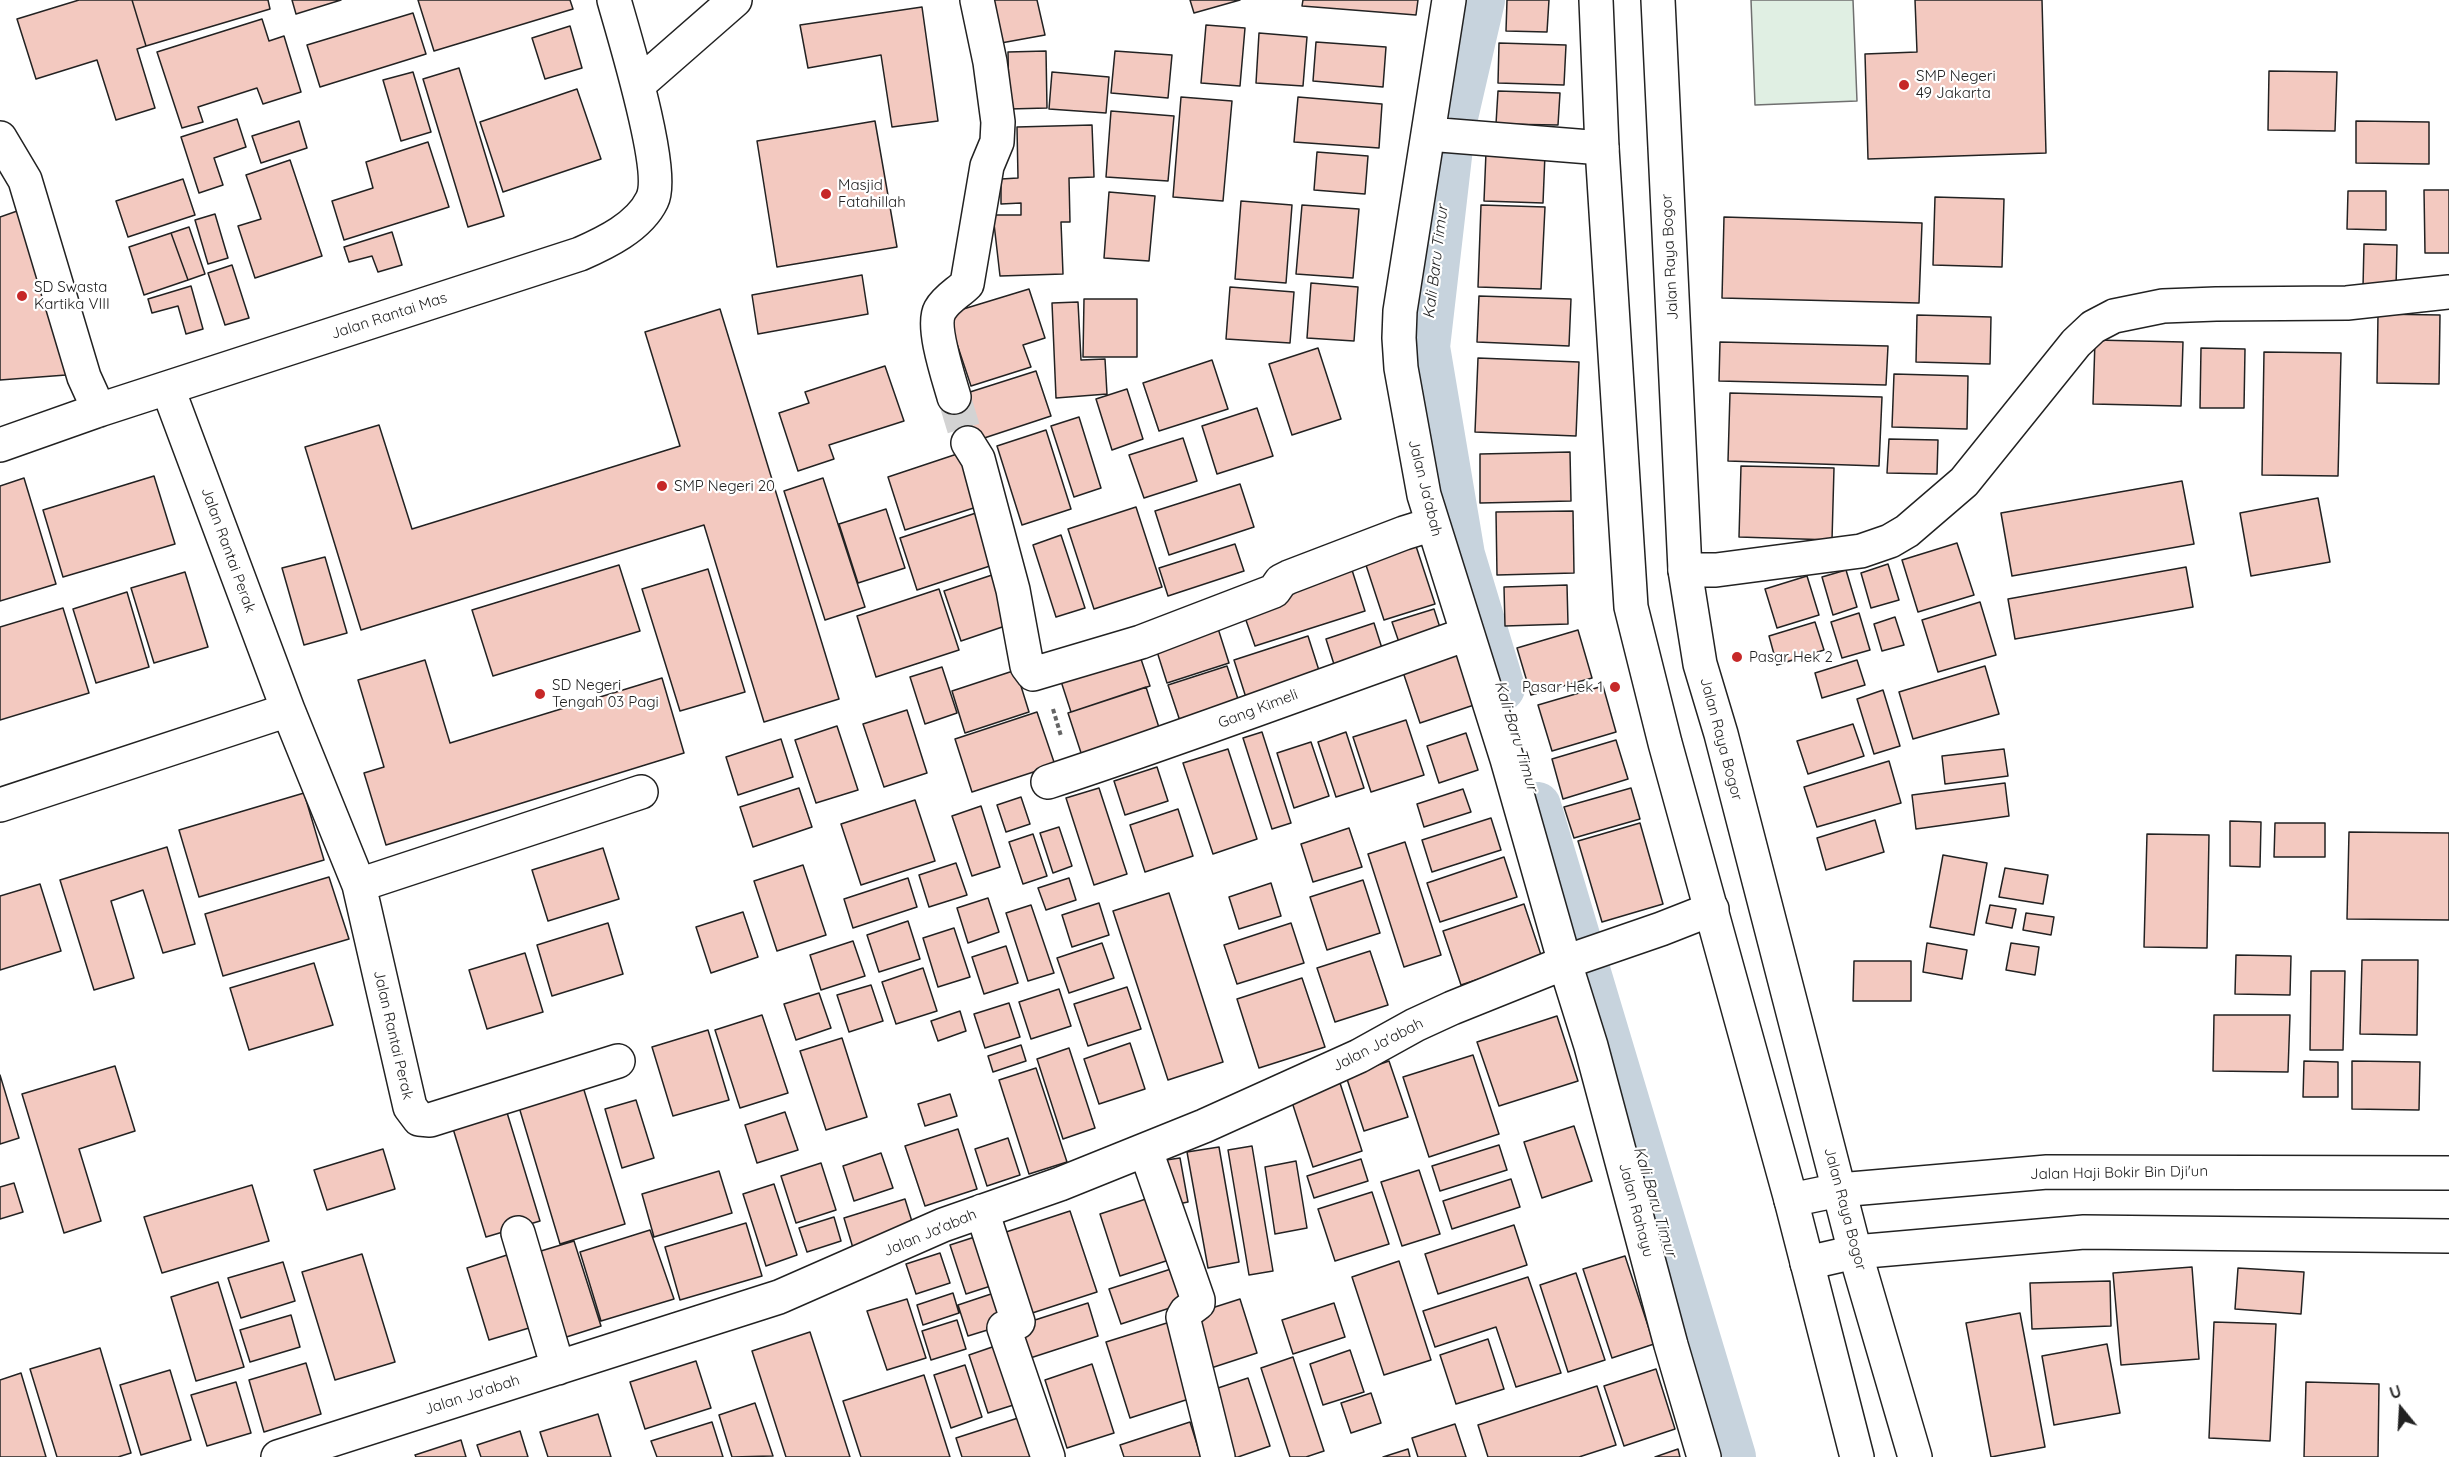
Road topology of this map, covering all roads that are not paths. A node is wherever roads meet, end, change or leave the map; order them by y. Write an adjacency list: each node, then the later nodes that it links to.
1 (614, 0): 7 (main road, Jalan Rantai Mas)
2 (735, 0): 7 (main road)
3 (977, 0): 13 (main road)
4 (1449, 0): 8 (main road, Jalan Ja'abah)
5 (1596, 0): 10 (main road)
6 (1658, 0): 18 (main road, Jalan Raya Bogor)
7 (639, 84): 12 (main road, Jalan Rantai Mas)
8 (1434, 134): 10 (main road); 17 (main road, Jalan Ja'abah)
9 (0, 138): 14 (main road)
10 (1602, 148): 25 (main road)
11 (2449, 292): 18 (main road)
12 (168, 389): 14 (main road, Jalan Rantai Mas); 20 (main road, Jalan Rantai Perak)
13 (954, 397)
14 (99, 410): 16 (main road, Jalan Rantai Mas)
15 (968, 443): 17 (main road)
16 (0, 445)
17 (1433, 524): 19 (main road, Jalan Ja'abah)
18 (1685, 570): 30 (main road, Jalan Raya Bogor)
19 (1467, 634): 21 (main road, Gang Kimeli); 26 (main road, Jalan Ja'abah)
20 (288, 710): 23 (main road); 24 (main road, Jalan Rantai Perak)
21 (1060, 778)
22 (641, 792): 24 (main road)
23 (0, 806)
24 (360, 885): 27 (main road, Jalan Rantai Perak)
25 (1712, 909): 26 (main road, Jalan Ja'abah); 31 (main road)
26 (1569, 961): 28 (main road, Jalan Ja'abah); 41 (main road, Jalan Rahayu)
27 (618, 1061)
28 (1146, 1151): 32 (main road, Jalan Ja'abah); 40 (main road)
29 (2449, 1173): 30 (main road, Jalan Haji Bokir Bin Dji'un)
30 (1839, 1190): 31 (main road, Jalan Haji Bokir Bin Dji'un); 35 (main road, Jalan Raya Bogor)
31 (1791, 1200): 36 (main road)
32 (982, 1211): 37 (main road, Jalan Ja'abah); 39 (main road)
33 (518, 1233): 37 (main road)
34 (2449, 1236): 35 (main road)
35 (1856, 1252): 36 (main road); 43 (main road, Jalan Raya Bogor)
36 (1807, 1263): 42 (main road)
37 (558, 1368): 38 (main road, Jalan Ja'abah)
38 (278, 1457)
39 (1048, 1457)
40 (1218, 1457)
41 (1704, 1457)
42 (1857, 1457)
43 (1915, 1457)

